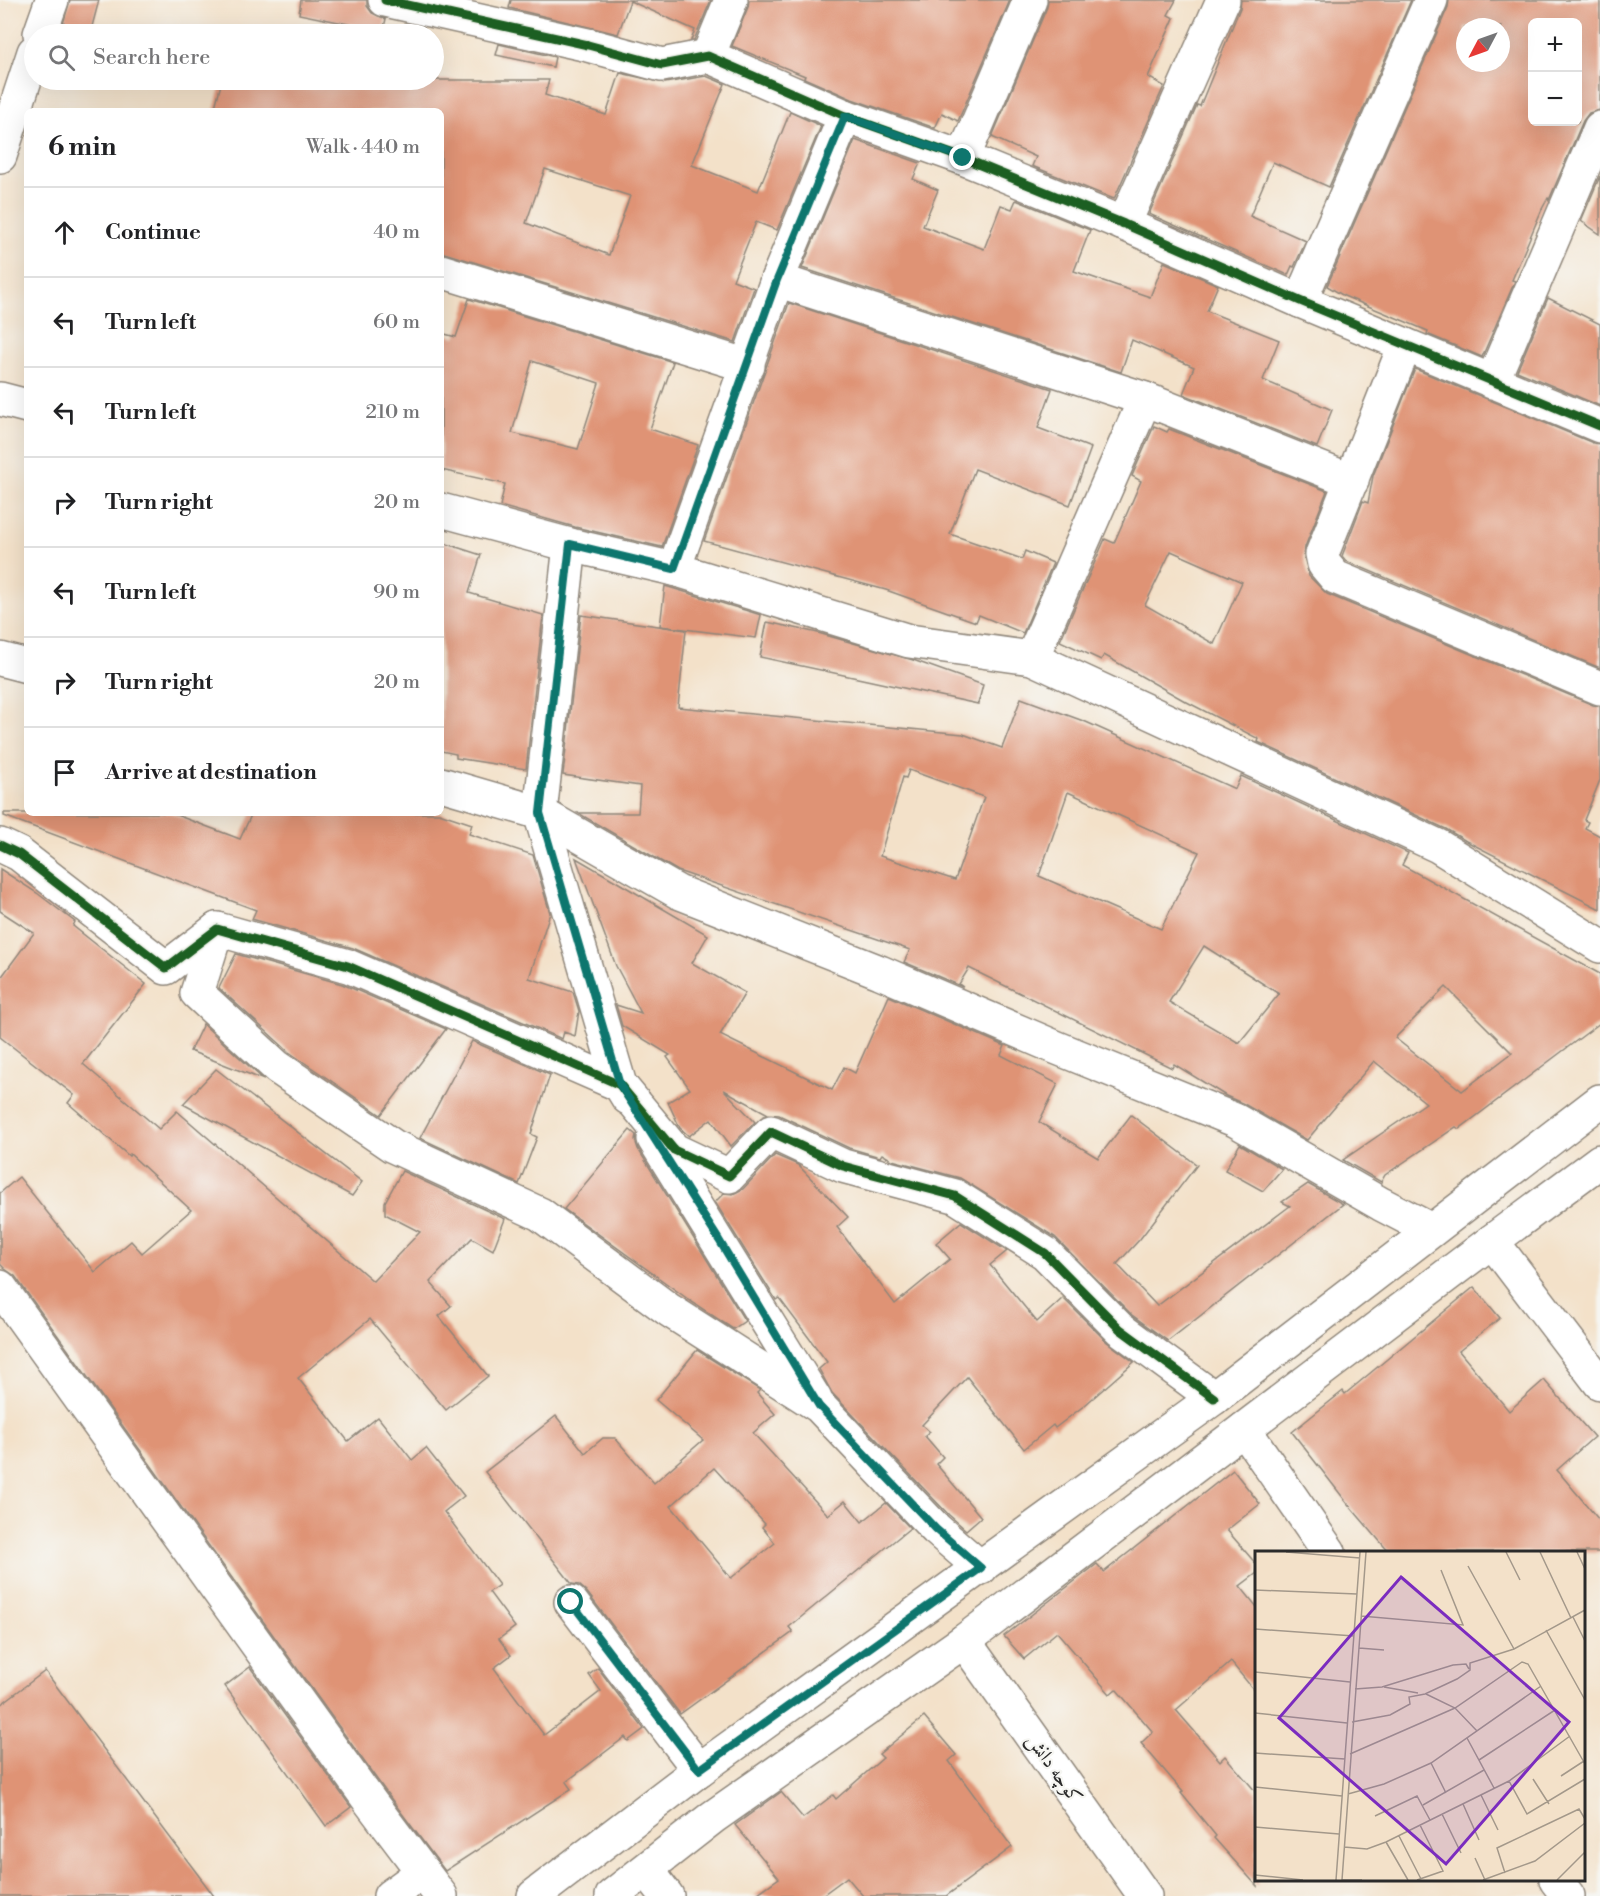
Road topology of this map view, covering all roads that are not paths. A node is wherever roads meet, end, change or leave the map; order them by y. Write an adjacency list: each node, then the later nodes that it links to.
1 (52, 0): 7 (street)
2 (385, 0): 8 (street)
3 (730, 0): 8 (street)
4 (1030, 0): 13 (street)
5 (1223, 0): 15 (street)
6 (1431, 0): 18 (street)
7 (44, 24)
8 (708, 56): 10 (street)
9 (24, 83): 12 (street)
10 (845, 116): 13 (street); 17 (street)
11 (1600, 128): 21 (street)
12 (0, 156): 14 (street)
13 (963, 158): 15 (street)
14 (24, 162)
15 (1124, 224): 18 (street)
16 (444, 273): 20 (street)
17 (777, 280): 20 (street); 23 (street)
18 (1300, 301): 19 (street)
19 (1405, 345): 21 (street); 26 (street)
20 (748, 366): 29 (street)
21 (1492, 382): 25 (street)
22 (0, 399): 24 (street)
23 (1144, 399): 26 (street); 30 (street)
24 (24, 405)
25 (1600, 426)
26 (1352, 481): 33 (street)
27 (444, 511): 28 (street)
28 (570, 544): 29 (street); 35 (street)
29 (674, 569): 30 (street)
30 (1032, 658): 38 (street)
31 (0, 659): 32 (street)
32 (24, 665)
33 (1600, 688)
34 (444, 784): 35 (street)
35 (540, 813): 39 (street); 42 (street)
36 (0, 845): 37 (street)
37 (217, 930): 39 (street); 47 (street)
38 (1600, 946)
39 (620, 1085): 46 (street); 47 (street)
40 (1600, 1101): 42 (street)
41 (1600, 1161): 43 (street)
42 (1431, 1230): 46 (street)
43 (1492, 1241): 45 (street); 48 (street)
44 (0, 1287): 56 (street)
45 (1600, 1383)
46 (1214, 1398): 50 (street)
47 (819, 1406): 50 (street)
48 (1244, 1429): 49 (street); 52 (street)
49 (1328, 1551)
50 (981, 1568): 53 (street)
51 (571, 1602): 53 (street)
52 (964, 1641): 54 (street); 61 (street, کوچه دانش)
53 (699, 1770): 58 (street)
54 (647, 1870): 59 (street); 60 (street)
55 (1557, 1881): 62 (street)
56 (432, 1884): 57 (street)
57 (390, 1896)
58 (534, 1896)
59 (612, 1896)
60 (667, 1896)
61 (1145, 1896)
62 (1568, 1896)

